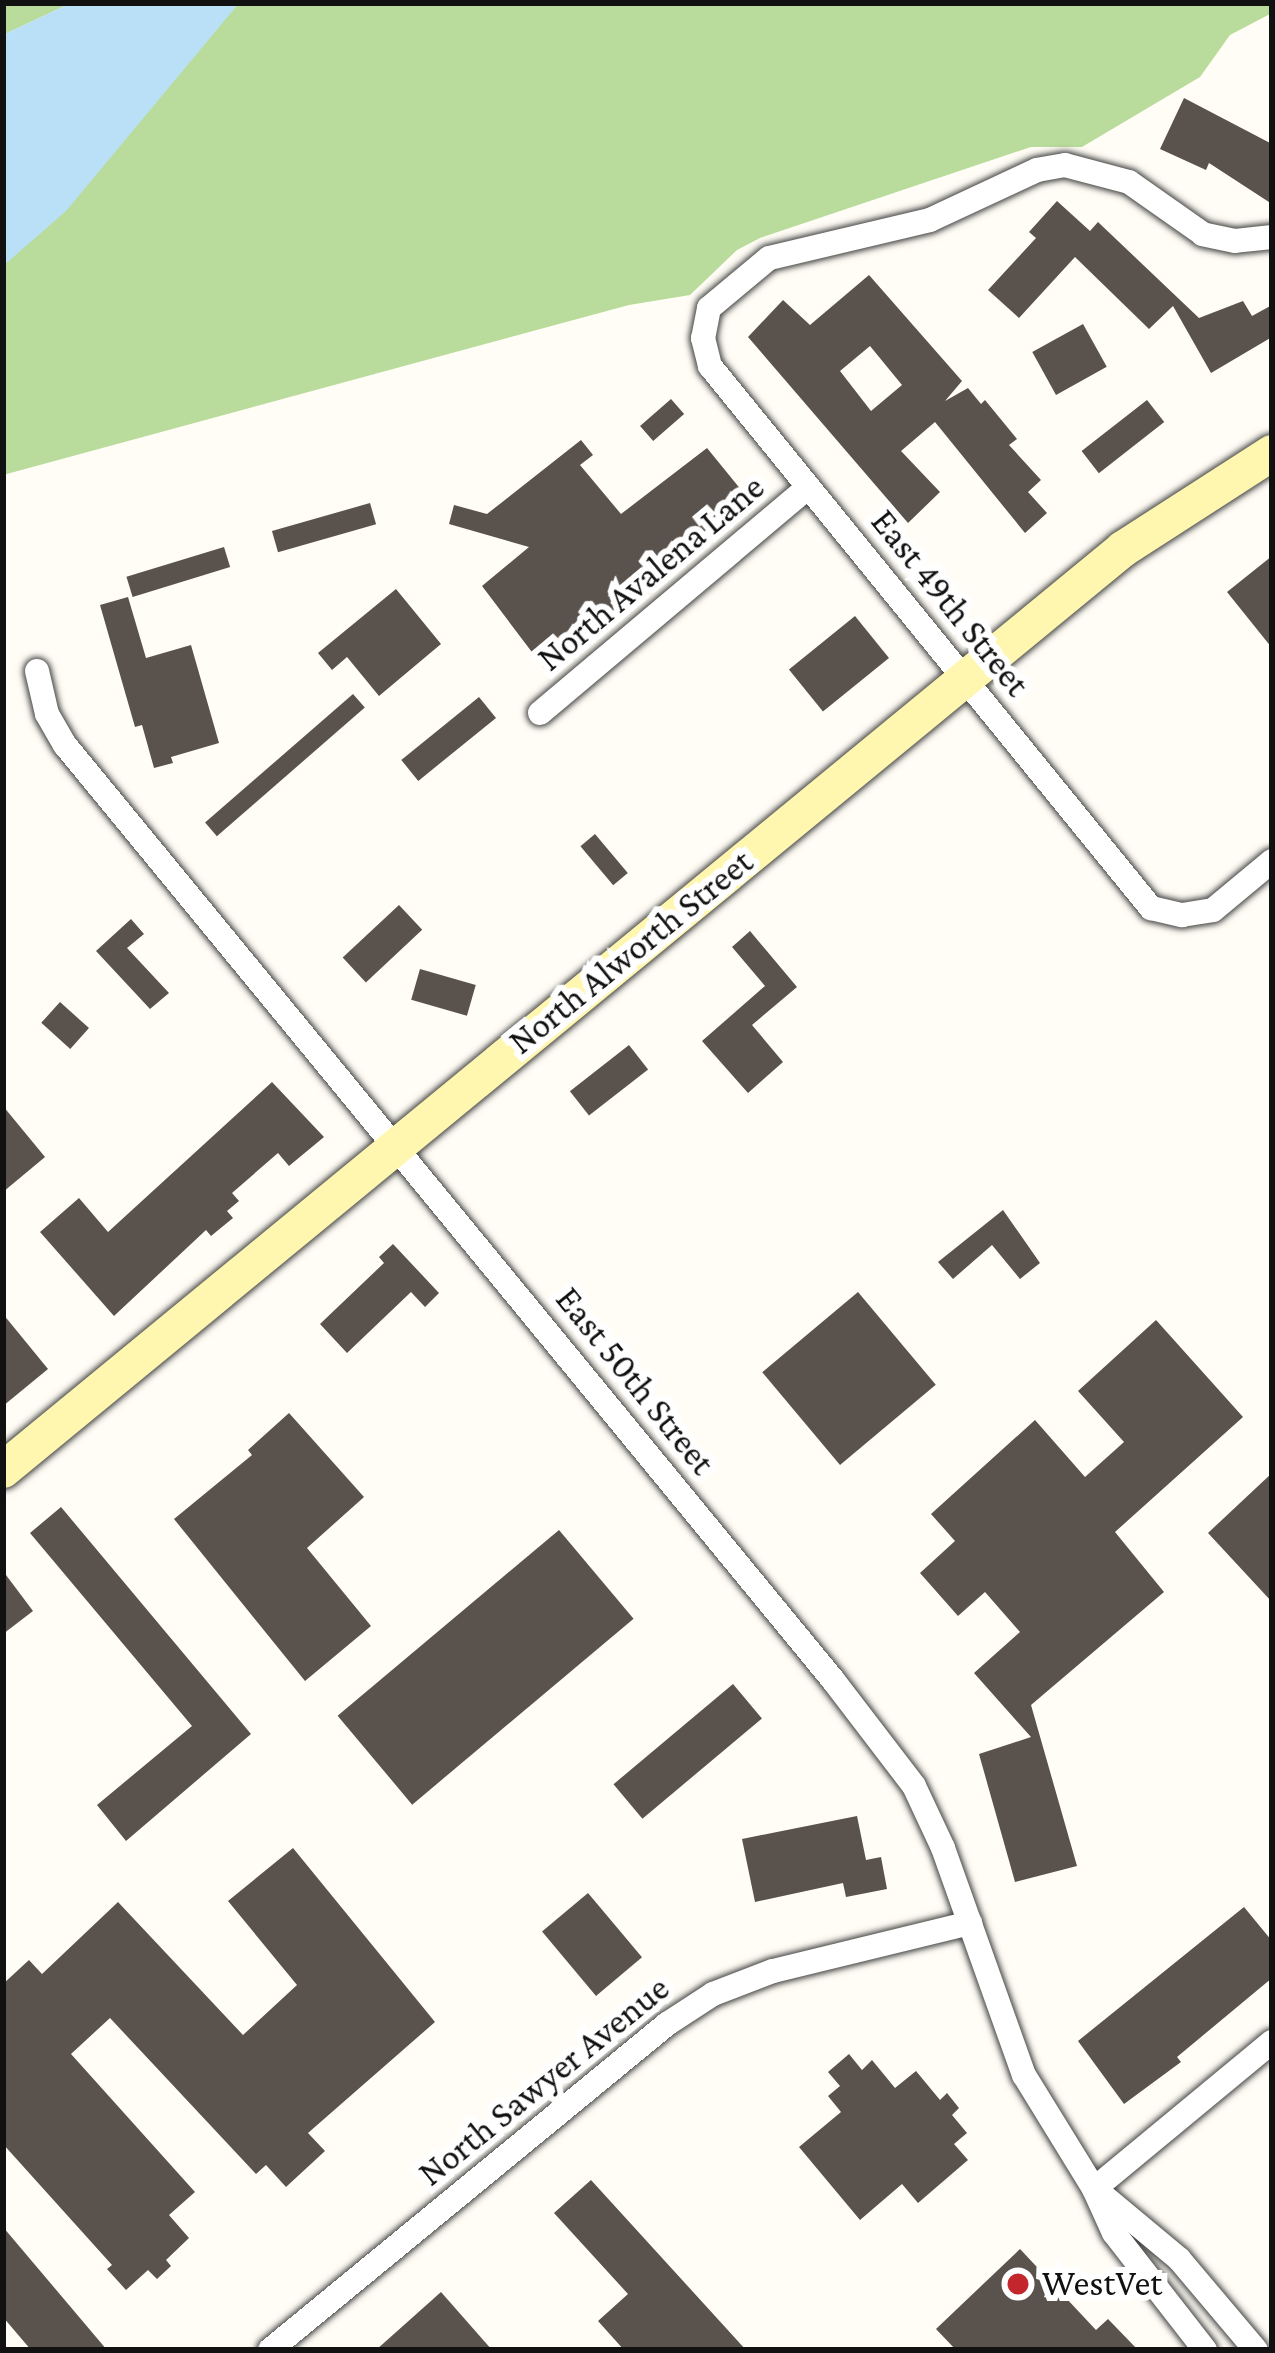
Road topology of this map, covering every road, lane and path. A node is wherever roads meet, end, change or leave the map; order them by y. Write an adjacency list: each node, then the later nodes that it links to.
1 (1272, 237): 3 (street, East 49th Street)
2 (1272, 453): 5 (street, North Alworth Street)
3 (808, 487): 5 (street, East 49th Street); 6 (street, North Avalena Lane)
4 (37, 671): 8 (street, East 50th Street)
5 (963, 677): 7 (street, East 49th Street); 8 (street, North Alworth Street)
6 (540, 713)
7 (1272, 861)
8 (394, 1145): 9 (street, North Alworth Street); 10 (street, East 50th Street)
9 (3, 1470)
10 (970, 1923): 12 (street, East 50th Street); 13 (street, North Sawyer Avenue)
11 (1272, 2042): 12 (street)
12 (1094, 2188): 14 (street, East 50th Street); 15 (street, East 50th Street)
13 (270, 2350)
14 (1205, 2350)
15 (1256, 2350)

